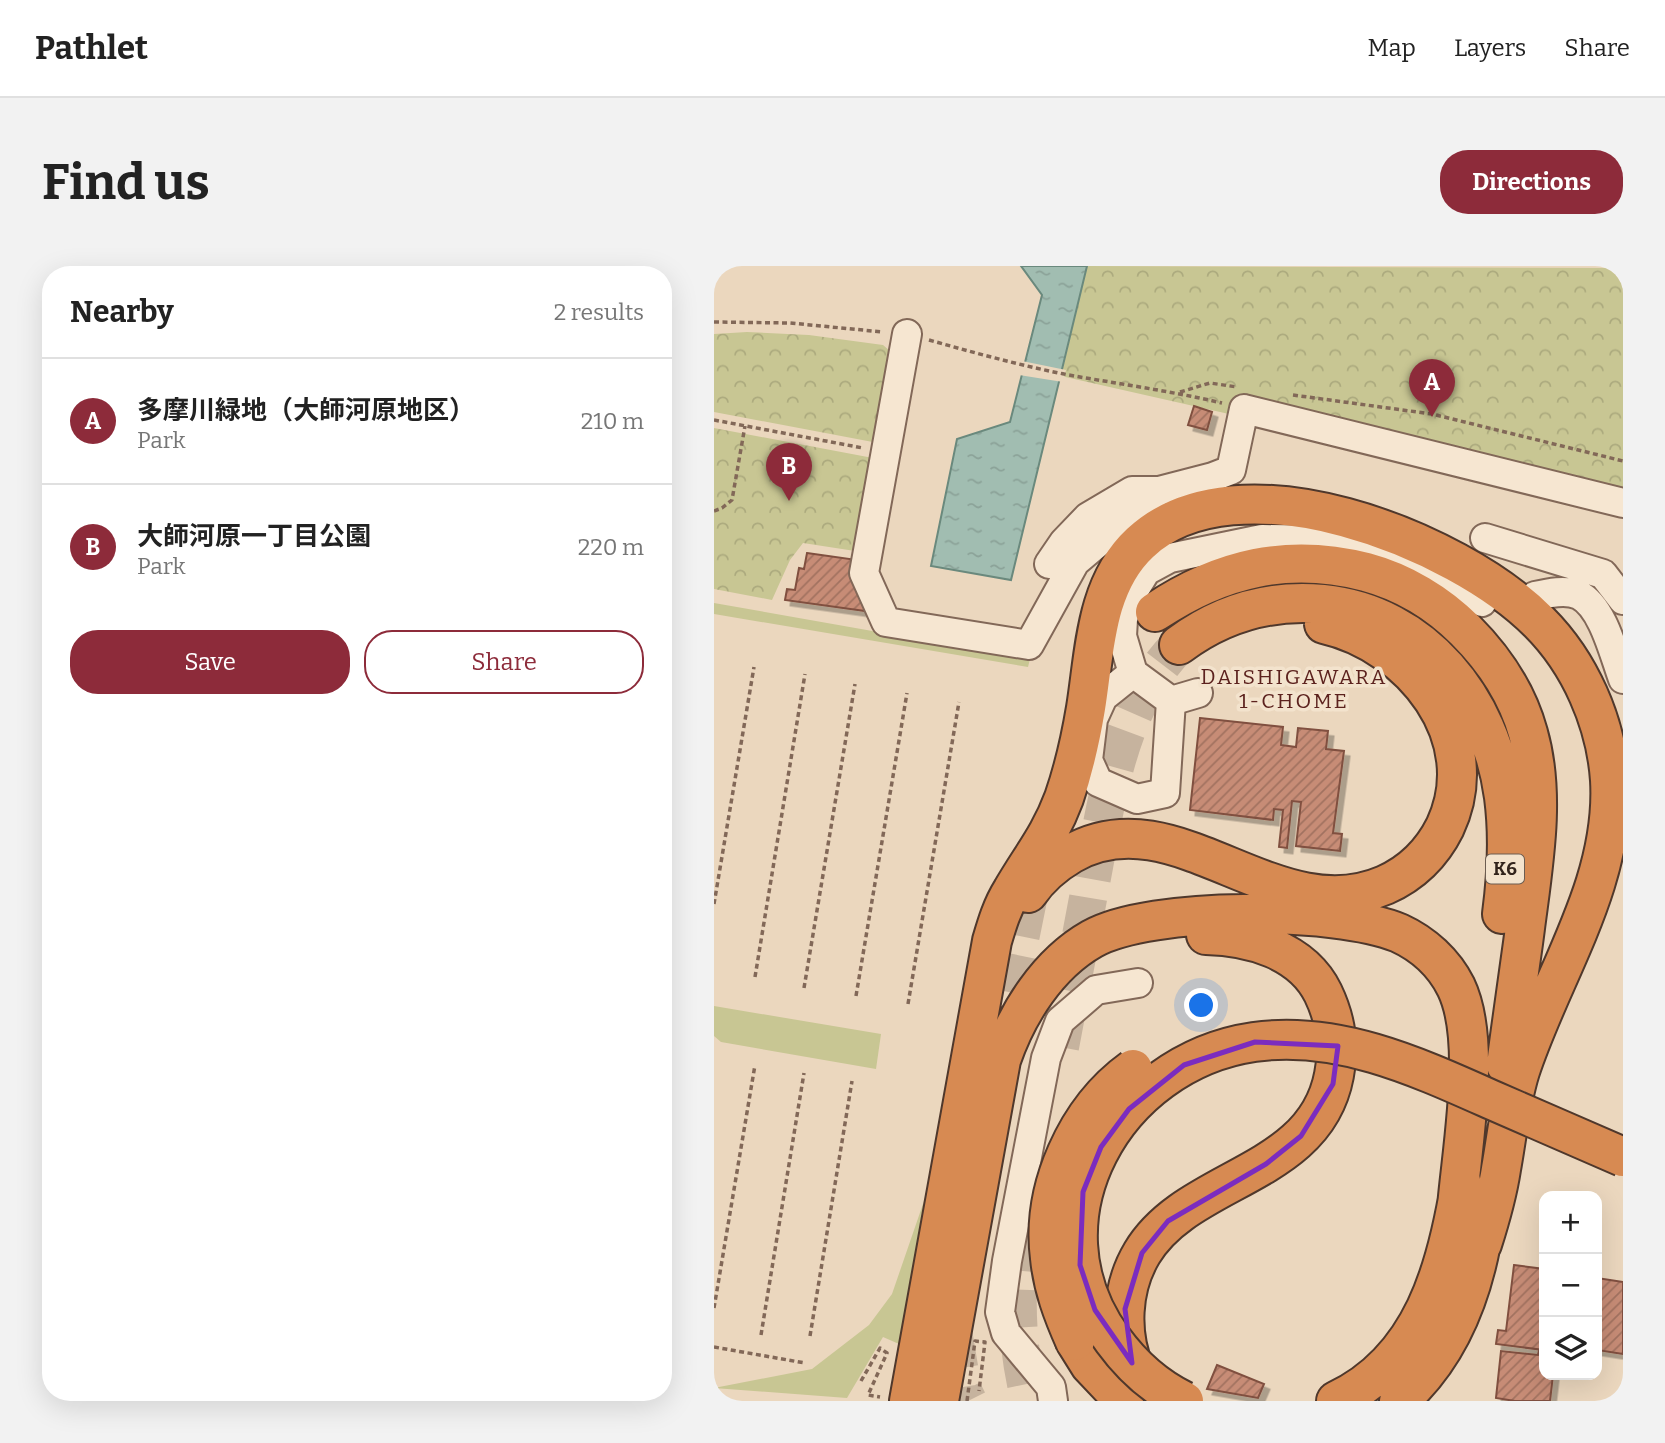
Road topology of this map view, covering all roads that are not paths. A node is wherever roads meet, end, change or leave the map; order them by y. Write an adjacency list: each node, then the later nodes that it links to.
1 (907, 334): 2 (lane)
2 (1159, 491): 3 (lane); 5 (lane)
3 (1623, 503)
4 (1485, 538): 7 (lane)
5 (1049, 564)
6 (1535, 596): 12 (lane)
7 (1623, 600)
8 (1482, 602): 11 (lane)
9 (1155, 612): 20 (highway, K6)
10 (1189, 665): 13 (lane); 16 (highway); 19 (highway, K6)
11 (1133, 673): 13 (lane); 13 (lane)
12 (1623, 679)
13 (1171, 701)
14 (1138, 983): 23 (lane)
15 (1017, 1023): 19 (highway); 22 (highway); 25 (highway)
16 (972, 1049): 20 (highway); 22 (highway)
17 (1623, 1134): 24 (highway, bridge)
18 (1623, 1157): 26 (highway, bridge)
19 (1457, 1207): 27 (highway, K6)
20 (1482, 1244): 21 (highway, K6)
21 (1445, 1345): 28 (highway); 29 (highway, K6)
22 (937, 1397)
23 (1052, 1401)
24 (1124, 1401)
25 (1157, 1401)
26 (1184, 1401)
27 (1336, 1401)
28 (1391, 1401)
29 (1399, 1401)

